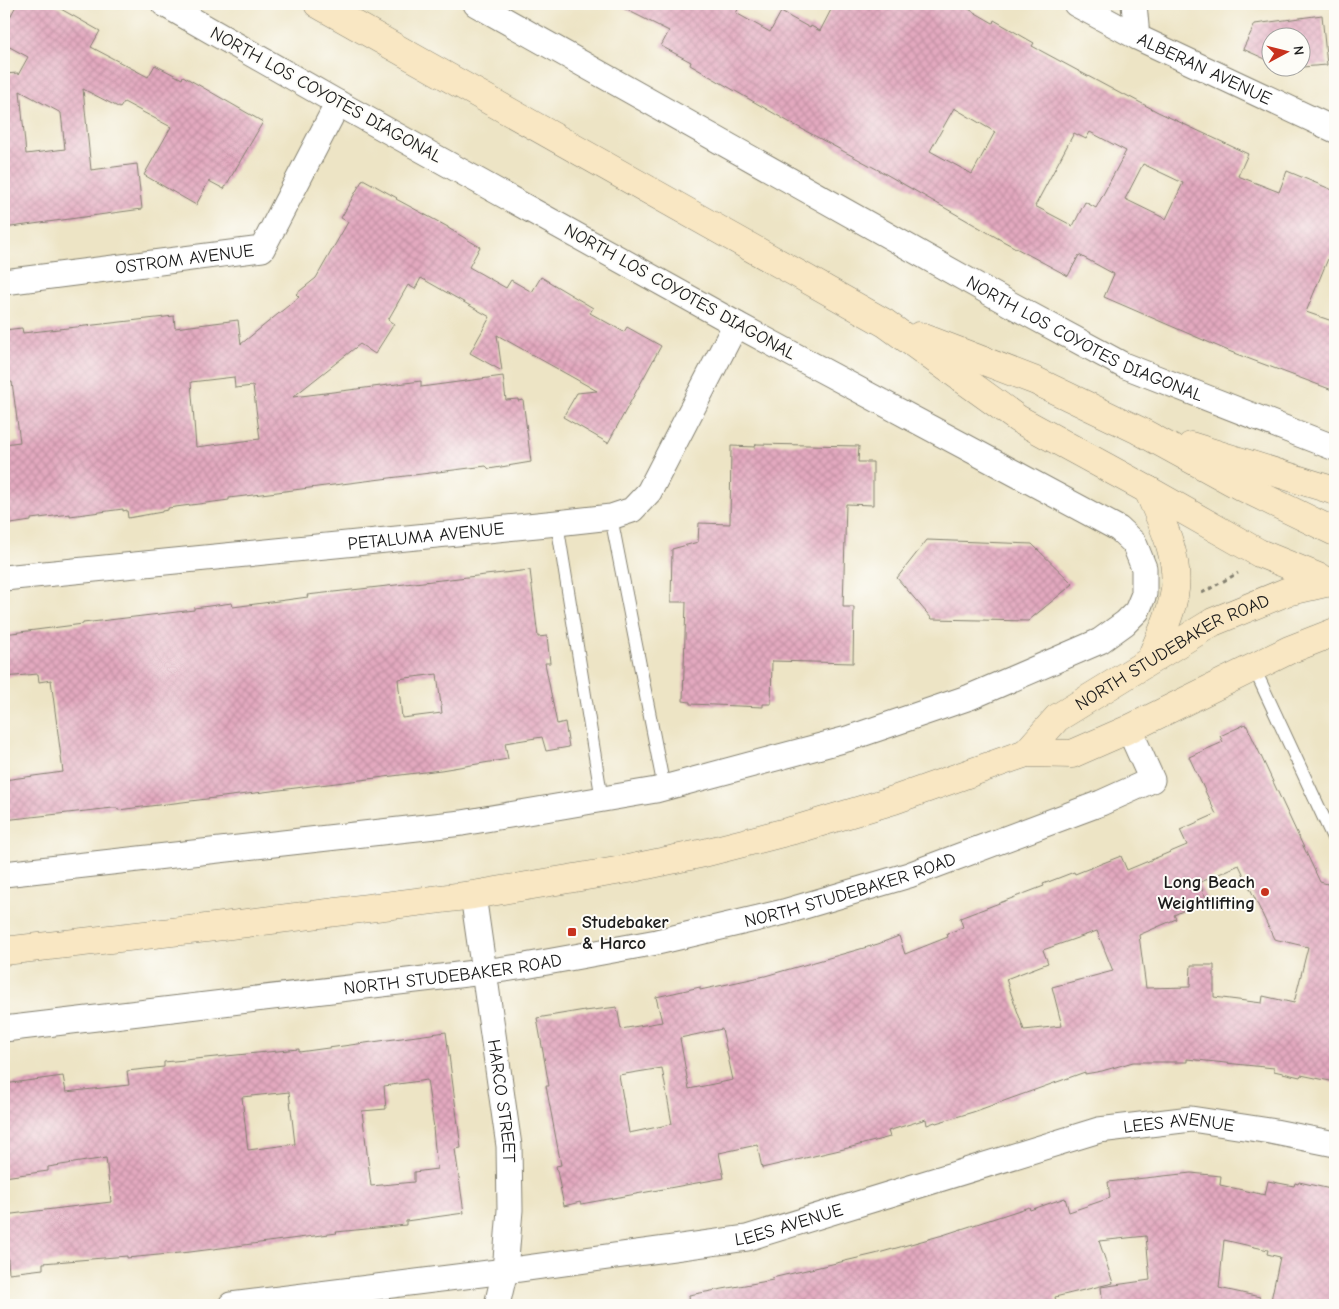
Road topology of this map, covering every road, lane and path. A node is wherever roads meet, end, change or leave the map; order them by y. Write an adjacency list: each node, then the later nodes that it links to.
1 (164, 4): 7 (street, NORTH LOS COYOTES DIAGONAL)
2 (318, 4): 10 (main road)
3 (476, 4): 13 (street, NORTH LOS COYOTES DIAGONAL)
4 (1076, 4): 6 (street, ALBERAN AVENUE)
5 (1134, 4): 6 (street)
6 (1137, 37): 8 (street, ALBERAN AVENUE)
7 (338, 103): 9 (street, OSTROM AVENUE); 11 (street, NORTH LOS COYOTES DIAGONAL)
8 (1335, 130)
9 (4, 282)
10 (886, 323): 12 (main road); 14 (main road)
11 (736, 324): 16 (street, PETALUMA AVENUE); 28 (street, NORTH LOS COYOTES DIAGONAL)
12 (1138, 430): 15 (main road); 18 (main road)
13 (1335, 448)
14 (1148, 490): 21 (main road); 24 (main road)
15 (1335, 491)
16 (611, 517): 17 (street, PETALUMA AVENUE); 28 (lane)
17 (557, 523): 20 (street, PETALUMA AVENUE); 29 (lane)
18 (1335, 532)
19 (1241, 571): 22 (path)
20 (4, 578)
21 (1333, 582): 24 (main road, NORTH STUDEBAKER ROAD)
22 (1200, 594)
23 (1335, 632): 25 (main road, NORTH STUDEBAKER ROAD)
24 (1151, 658): 27 (main road, NORTH STUDEBAKER ROAD)
25 (1254, 668): 26 (main road, NORTH STUDEBAKER ROAD); 30 (lane)
26 (1129, 729): 27 (main road, NORTH STUDEBAKER ROAD); 34 (street, NORTH STUDEBAKER ROAD)
27 (1026, 753): 32 (main road, NORTH STUDEBAKER ROAD)
28 (664, 788): 29 (street)
29 (602, 800): 31 (street)
30 (1335, 842)
31 (4, 874)
32 (473, 895): 33 (main road, NORTH STUDEBAKER ROAD); 34 (street, HARCO STREET)
33 (4, 951)
34 (483, 972): 35 (street, NORTH STUDEBAKER ROAD); 37 (street, HARCO STREET)
35 (4, 1029)
36 (1335, 1144): 37 (street, LEES AVENUE)
37 (505, 1271): 38 (street, LEES AVENUE); 39 (street, HARCO STREET)
38 (231, 1305)
39 (497, 1305)

